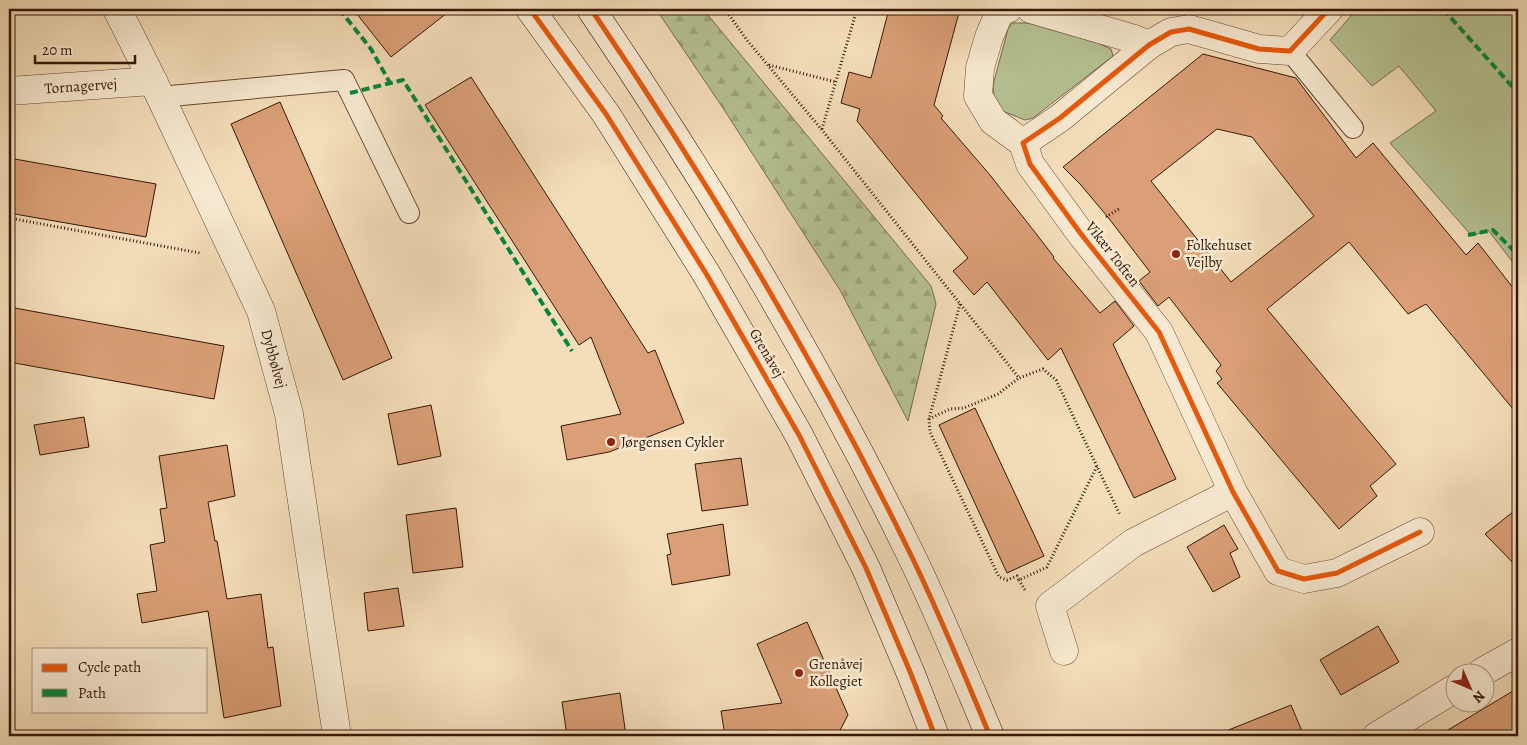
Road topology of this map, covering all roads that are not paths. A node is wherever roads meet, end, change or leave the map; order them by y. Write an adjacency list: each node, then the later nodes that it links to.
1 (117, 9): 9 (street, Dybbølvej)
2 (530, 9): 21 (street, Grenåvej)
3 (591, 9): 22 (street)
4 (1008, 9): 12 (street)
5 (1031, 9): 7 (street)
6 (1329, 9): 8 (street)
7 (1149, 45): 8 (street); 12 (street)
8 (1290, 51): 11 (lane)
9 (156, 89): 10 (street, Tornagervej); 13 (lane); 20 (street, Dybbølvej)
10 (9, 91)
11 (1352, 128)
12 (1023, 143): 14 (street, Vikær Toften)
13 (410, 213)
14 (1233, 492): 15 (street, Vikær Toften); 16 (street)
15 (1420, 532)
16 (1064, 651)
17 (1518, 652): 18 (street)
18 (1494, 665)
19 (1444, 695): 23 (street)
20 (337, 736)
21 (935, 736)
22 (990, 736)
23 (1377, 736)

